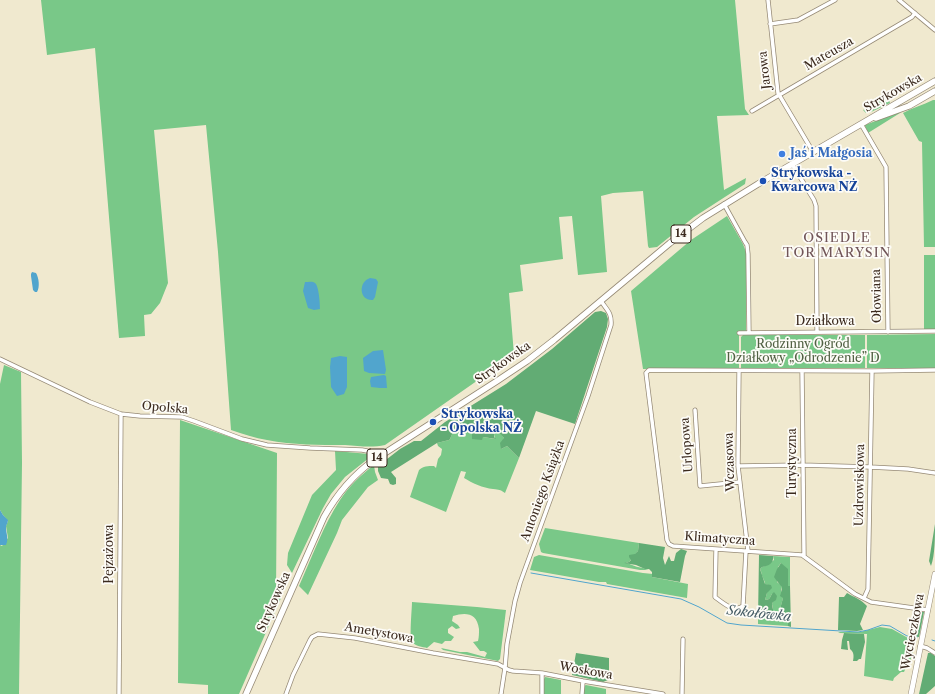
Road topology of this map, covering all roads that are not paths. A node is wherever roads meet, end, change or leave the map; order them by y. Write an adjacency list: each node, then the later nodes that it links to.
1 (768, 0): 5 (street, Jarowa)
2 (835, 0): 5 (street)
3 (899, 0): 4 (street)
4 (915, 13): 6 (street); 9 (street, Mateusza)
5 (770, 24): 9 (street, Jarowa)
6 (935, 30)
7 (934, 83): 11 (main road, Strykowska / 14)
8 (935, 91): 11 (main road, Strykowska / 14)
9 (779, 96): 10 (street, Mateusza); 12 (street, Jarowa)
10 (752, 111)
11 (861, 124): 12 (main road, Strykowska / 14); 19 (street, Ołowiana)
12 (813, 152): 13 (main road, Strykowska / 14)
13 (792, 164): 14 (main road, Strykowska / 14); 18 (street)
14 (724, 204): 15 (main road, Strykowska / 14); 17 (street)
15 (600, 301): 28 (main road, Strykowska / 14); 43 (street, Antoniego Książka)
16 (935, 331): 19 (street, Działkowa)
17 (749, 332): 18 (street, Działkowa); 20 (street, Działkowa)
18 (817, 332): 19 (street, Działkowa)
19 (888, 332)
20 (739, 333)
21 (0, 359): 27 (street, Opolska)
22 (935, 370): 25 (street)
23 (739, 371): 24 (street); 30 (street, Wczasowa); 34 (street, Klimatyczna)
24 (802, 371): 25 (street); 29 (street, Turystyczna)
25 (872, 371): 31 (street, Uzdrowiskowa)
26 (695, 410): 33 (street, Urlopowa)
27 (121, 414): 28 (street, Opolska); 47 (street, Pejzażowa)
28 (383, 454): 48 (main road, Strykowska / 14)
29 (802, 465): 30 (street); 31 (street); 36 (street, Turystyczna)
30 (738, 466): 33 (street, Wczasowa)
31 (870, 467): 32 (street); 38 (street, Uzdrowiskowa)
32 (935, 474)
33 (740, 482): 35 (street, Wczasowa)
34 (716, 549): 35 (street, Klimatyczna); 35 (street, Wczasowa)
35 (747, 551): 36 (street, Klimatyczna)
36 (804, 555): 38 (street)
37 (935, 574): 39 (street, Wycieczkowa)
38 (864, 598): 39 (street)
39 (928, 610): 41 (street, Wycieczkowa)
40 (683, 639): 55 (street)
41 (920, 646): 42 (street); 56 (street, Wycieczkowa)
42 (935, 653)
43 (505, 668): 44 (street, Woskowa); 49 (street, Ametystowa); 50 (street, Antoniego Książka)
44 (542, 673): 45 (street, Woskowa); 51 (street)
45 (583, 681): 46 (street, Woskowa); 52 (street)
46 (632, 689): 53 (street); 54 (street, Woskowa)
47 (119, 694)
48 (246, 694)
49 (286, 694)
50 (501, 694)
51 (542, 694)
52 (582, 694)
53 (631, 694)
54 (663, 694)
55 (682, 694)
56 (910, 694)

